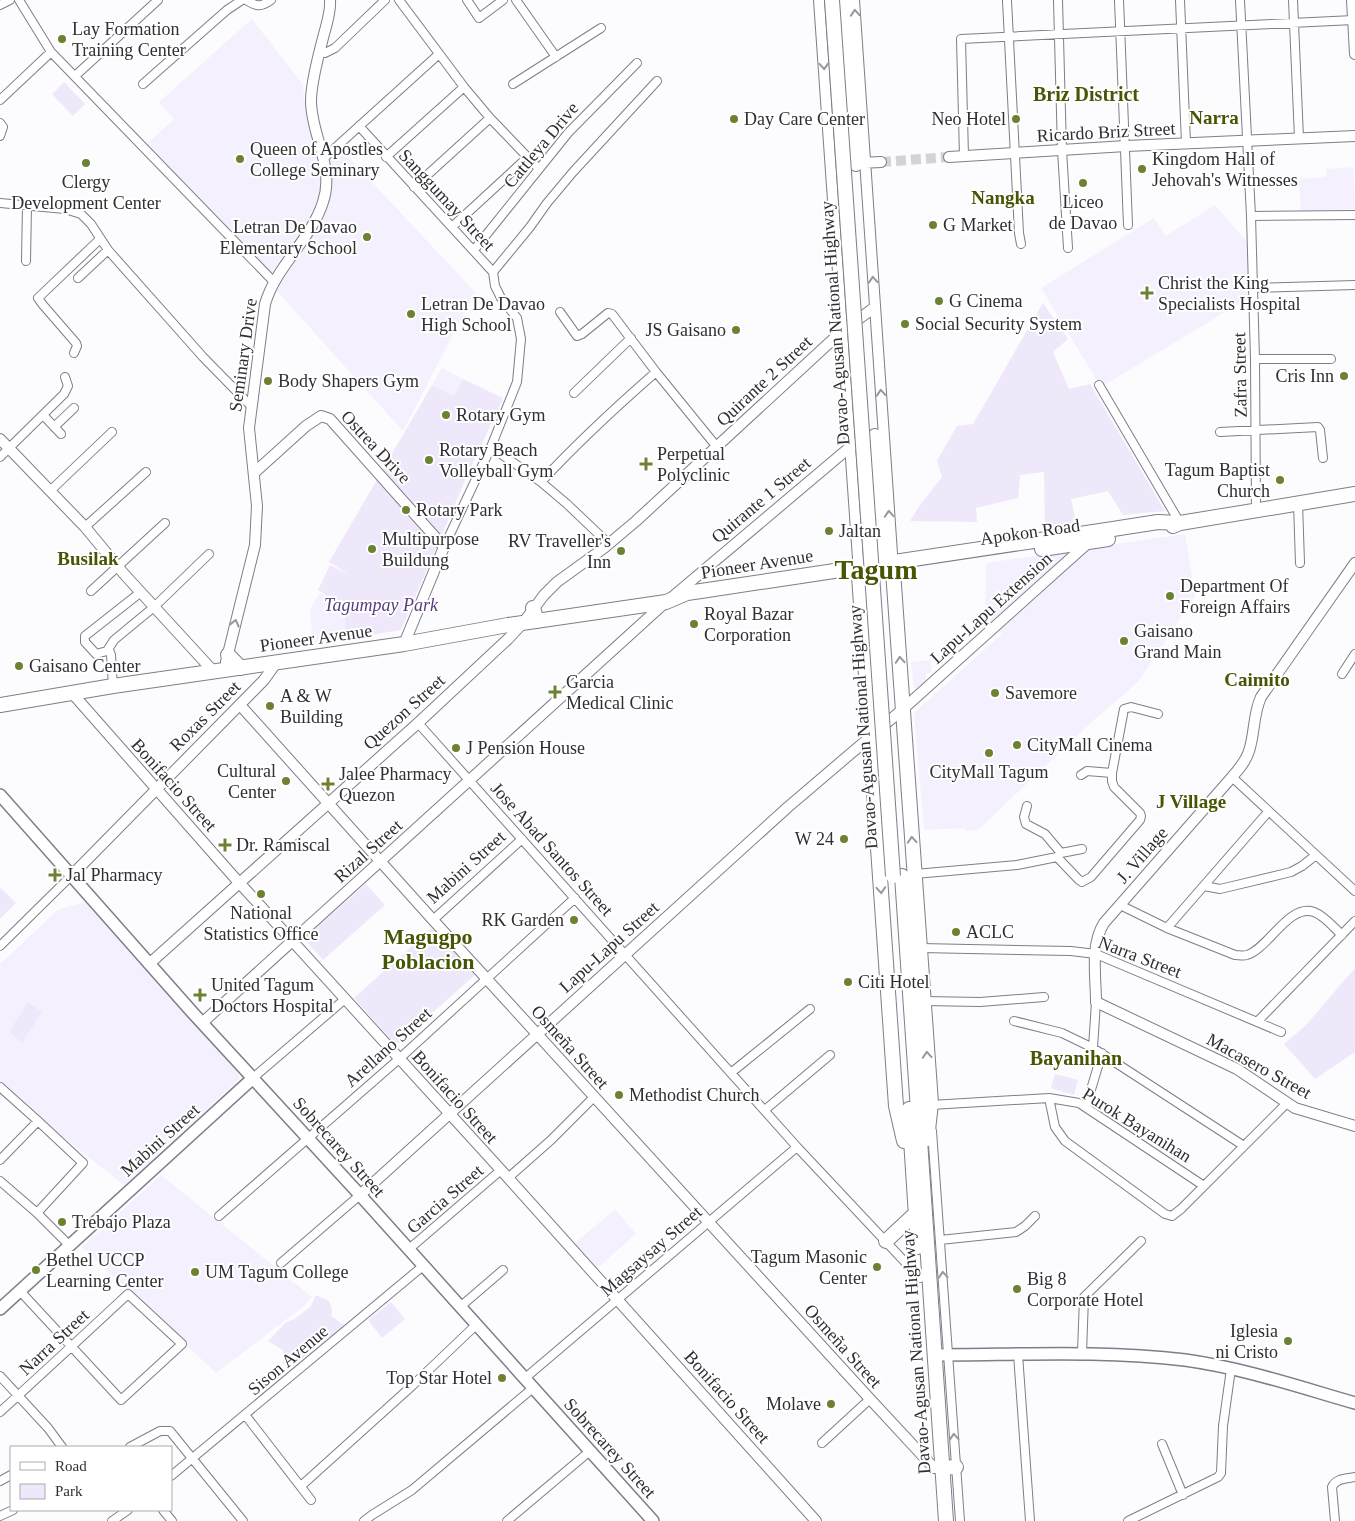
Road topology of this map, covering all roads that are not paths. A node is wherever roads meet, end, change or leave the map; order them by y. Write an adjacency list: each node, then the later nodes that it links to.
1 (10, 0): 24 (street)
2 (19, 0): 33 (street)
3 (158, 0): 41 (street)
4 (244, 0): 5 (street); 44 (street)
5 (270, 0)
6 (330, 0): 34 (street, Seminary Drive)
7 (385, 0): 34 (street)
8 (399, 0): 35 (street)
9 (467, 0): 10 (street)
10 (503, 0)
11 (516, 0): 38 (street)
12 (819, 0): 87 (street, one-way to 87)
13 (827, 0): 39 (highway)
14 (832, 0): 167 (highway, Davao-Agusan National Highway, bridge)
15 (843, 0): 37 (highway, Davao-Agusan National Highway); 167 (highway, Davao-Agusan National Highway)
16 (854, 0): 65 (street, one-way to 16)
17 (1058, 0): 31 (street)
18 (1119, 0): 30 (street)
19 (1180, 0): 29 (street)
20 (1240, 0): 27 (street, Zafra Street)
21 (1293, 0): 26 (street)
22 (1352, 0): 25 (street)
23 (1007, 1): 32 (street)
24 (0, 5)
25 (1354, 20): 26 (street); 36 (street)
26 (1294, 23): 27 (street); 53 (street)
27 (1241, 25): 29 (street); 54 (street, Zafra Street)
28 (601, 28): 38 (street)
29 (1181, 28): 30 (street); 55 (street)
30 (1120, 31): 31 (street); 56 (street)
31 (1060, 34): 32 (street); 57 (street)
32 (1009, 37): 58 (street); 59 (street)
33 (52, 52): 41 (street); 47 (street)
34 (320, 52): 63 (street, Seminary Drive)
35 (439, 54): 46 (street); 50 (street)
36 (1355, 54)
37 (849, 56): 39 (highway); 42 (highway, Davao-Agusan National Highway)
38 (556, 57): 45 (street)
39 (832, 57): 42 (highway)
40 (638, 63): 66 (street, Cattleya Drive)
41 (75, 76): 82 (street)
42 (850, 76): 65 (highway, Davao-Agusan National Highway)
43 (657, 81): 80 (street)
44 (144, 84)
45 (513, 84)
46 (464, 87): 48 (street); 60 (street)
47 (0, 100)
48 (490, 118): 61 (street); 67 (street)
49 (0, 123): 51 (street)
50 (359, 126): 60 (street, Sanggumay Street); 63 (street)
51 (0, 136)
52 (1355, 136): 53 (street, Ricardo Briz Street)
53 (1299, 138): 54 (street, Ricardo Briz Street)
54 (1247, 141): 55 (street, Ricardo Briz Street); 71 (street, Zafra Street)
55 (1186, 143): 56 (street, Ricardo Briz Street)
56 (1126, 146): 57 (street, Ricardo Briz Street); 72 (street)
57 (1062, 150): 58 (street, Ricardo Briz Street); 76 (street)
58 (1015, 153): 59 (street, Ricardo Briz Street); 75 (street)
59 (964, 156): 62 (street, Ricardo Briz Street)
60 (386, 157): 67 (street, Sanggumay Street)
61 (528, 157): 66 (street); 73 (street)
62 (949, 157)
63 (324, 158): 82 (street, Seminary Drive)
64 (881, 162): 65 (street)
65 (861, 163): 85 (street, one-way to 65)
66 (539, 168): 78 (street, Cattleya Drive)
67 (414, 187): 73 (street, Sanggumay Street)
68 (0, 203): 69 (street)
69 (27, 206): 74 (street); 79 (street)
70 (1355, 214): 71 (street)
71 (1251, 216): 84 (street, Zafra Street)
72 (1128, 225)
73 (452, 227): 78 (street, Sanggumay Street)
74 (100, 239): 77 (street); 89 (street)
75 (1021, 244)
76 (1068, 248)
77 (108, 250): 81 (street); 96 (street)
78 (474, 250): 80 (street, Sanggumay Street)
79 (26, 261)
80 (493, 272): 107 (street)
81 (78, 278)
82 (274, 282): 96 (street, Seminary Drive)
83 (1355, 285): 84 (street)
84 (1253, 288): 90 (street, Zafra Street)
85 (875, 308): 87 (street, Quirante 2 Street); 105 (street, one-way to 85)
86 (560, 312): 88 (street)
87 (841, 332): 106 (street); 108 (street, Quirante 2 Street)
88 (631, 338): 92 (street); 95 (street)
89 (74, 353)
90 (1255, 359): 91 (street); 100 (street, Zafra Street)
91 (1331, 359)
92 (656, 372): 108 (street); 114 (street)
93 (65, 377): 98 (street)
94 (1099, 385): 120 (street)
95 (574, 393)
96 (251, 406): 113 (street, Seminary Drive)
97 (74, 408): 99 (street)
98 (43, 415): 99 (street); 109 (street)
99 (54, 427): 103 (street)
100 (1256, 431): 102 (street); 111 (street); 118 (street, Zafra Street)
101 (112, 432): 115 (street)
102 (1220, 432)
103 (61, 434)
104 (0, 439): 109 (street)
105 (878, 440): 106 (street); 130 (highway, Davao-Agusan National Highway, one-way to 105)
106 (856, 443): 131 (highway, Davao-Agusan National Highway); 134 (street, Quirante 1 Street)
107 (491, 447): 114 (street); 125 (street)
108 (717, 447): 124 (street, Quirante 2 Street)
109 (9, 449): 110 (street); 115 (street)
110 (0, 456)
111 (1323, 458)
112 (146, 472): 121 (street)
113 (254, 473): 125 (street, Ostrea Drive); 140 (street, Seminary Drive, one-way to 113)
114 (540, 482): 124 (street)
115 (50, 491): 121 (street)
116 (1355, 494): 117 (highway, Apokon Road)
117 (1298, 503): 118 (highway, Apokon Road); 127 (street)
118 (1256, 510): 120 (highway, Apokon Road)
119 (165, 523): 129 (street)
120 (1180, 523): 122 (highway, Apokon Road); 123 (highway, Apokon Road)
121 (85, 527): 129 (street)
122 (1101, 531): 123 (street, Lapu-Lapu Extension); 130 (highway, Apokon Road)
123 (1088, 542): 130 (highway, Apokon Road); 149 (street, Lapu-Lapu Extension)
124 (609, 544): 136 (street, Quirante 2 Street)
125 (444, 547): 137 (street)
126 (209, 554): 135 (street)
127 (1300, 563)
128 (1355, 563): 155 (street, J. Village)
129 (118, 567): 132 (street); 133 (street)
130 (889, 567): 131 (highway, Pioneer Avenue); 149 (highway, Davao-Agusan National Highway, one-way to 130)
131 (863, 571): 134 (highway, Pioneer Avenue); 152 (highway, Davao-Agusan National Highway)
132 (91, 591)
133 (141, 592): 135 (street); 138 (street)
134 (666, 602): 136 (highway, Pioneer Avenue); 156 (street, Rizal Street)
135 (154, 607): 138 (street); 143 (street)
136 (531, 617): 137 (highway, Pioneer Avenue); 151 (street, Quezon Street)
137 (404, 644): 141 (highway, Pioneer Avenue)
138 (107, 651): 145 (street)
139 (1355, 654): 144 (street)
140 (228, 655): 142 (highway); 143 (street, Seminary Drive)
141 (276, 663): 142 (highway, Pioneer Avenue); 147 (street, Roxas Street)
142 (241, 668): 143 (highway, Pioneer Avenue)
143 (219, 671): 145 (highway, Pioneer Avenue)
144 (1342, 674)
145 (114, 686): 146 (highway, Pioneer Avenue)
146 (72, 693): 148 (highway, Pioneer Avenue); 157 (street, Bonifacio Street)
147 (240, 704): 157 (street, Roxas Street); 159 (street, Osmeña Street)
148 (0, 705)
149 (903, 709): 152 (street, Lapu-Lapu Extension); 167 (highway, Davao-Agusan National Highway, one-way to 149)
150 (1158, 714): 153 (street)
151 (418, 723): 156 (street, Jose Abad Santos Street); 159 (street, Quezon Street)
152 (870, 737): 182 (street, Lapu-Lapu Street); 217 (highway, Davao-Agusan National Highway, one-way to 217)
153 (1112, 773): 154 (street); 164 (street)
154 (1081, 775)
155 (1232, 777): 161 (street); 173 (street, J. Village)
156 (469, 780): 162 (street, Jose Abad Santos Street); 166 (street, Rizal Street)
157 (156, 789): 168 (street, Roxas Street); 169 (street, Bonifacio Street)
158 (0, 795): 168 (main road, Sobrecarey Street)
159 (328, 804): 166 (street, Osmeña Street); 169 (street, Quezon Street)
160 (1027, 806): 164 (street)
161 (1268, 812): 165 (street); 170 (street)
162 (522, 839): 172 (street, Jose Abad Santos Street); 174 (street, Mabini Street)
163 (1082, 849): 164 (street)
164 (1059, 855): 167 (street)
165 (1316, 855): 170 (street); 171 (street)
166 (380, 862): 174 (street, Osmeña Street); 178 (street, Rizal Street)
167 (903, 875): 180 (highway, Davao-Agusan National Highway); 217 (highway, Davao-Agusan National Highway)
168 (71, 876): 179 (street); 183 (main road, Sobrecarey Street)
169 (239, 883): 178 (street, Bonifacio Street); 183 (street, Quezon Street)
170 (1204, 886): 176 (street)
171 (1355, 892)
172 (574, 898): 182 (street, Jose Abad Santos Street); 184 (street, Arellano Street)
173 (1120, 905): 176 (street); 181 (street, J. Village)
174 (433, 920): 184 (street, Osmeña Street)
175 (1355, 921): 177 (street)
176 (1167, 928): 177 (street)
177 (1342, 935): 191 (street)
178 (293, 941): 186 (street, Bonifacio Street); 192 (street, Rizal Street)
179 (0, 946)
180 (920, 948): 181 (street, Narra Street); 187 (highway, Davao-Agusan National Highway)
181 (1096, 954): 188 (street, J. Village); 191 (street, Narra Street)
182 (625, 955): 194 (street, Lapu-Lapu Street); 199 (street, Jose Abad Santos Street)
183 (149, 964): 192 (main road, Sobrecarey Street)
184 (486, 978): 194 (street, Osmeña Street); 198 (street, Arellano Street)
185 (1044, 997): 187 (street)
186 (345, 999): 198 (street, Bonifacio Street); 200 (street, Mabini Street)
187 (923, 1001): 204 (highway, Davao-Agusan National Highway, one-way to 187)
188 (1096, 1002): 195 (street); 205 (street, Macasero Street)
189 (810, 1009): 199 (street)
190 (1014, 1021): 195 (street)
191 (1257, 1022): 193 (street, Narra Street)
192 (202, 1024): 200 (main road, Sobrecarey Street)
193 (1281, 1032)
194 (537, 1034): 202 (street, Osmeña Street); 208 (street, Lapu-Lapu Street)
195 (1093, 1048): 196 (street)
196 (1102, 1053): 206 (street); 213 (street)
197 (830, 1055): 207 (street)
198 (399, 1059): 208 (street, Bonifacio Street); 211 (street, Arellano Street)
199 (732, 1072): 207 (street, Jose Abad Santos Street)
200 (253, 1078): 211 (main road, Sobrecarey Street); 228 (main road, Mabini Street)
201 (0, 1087): 209 (street)
202 (594, 1097): 215 (street, Garcia Street); 224 (street, Osmeña Street)
203 (1049, 1098): 204 (street, Purok Bayanihan); 206 (street, Purok Bayanihan); 218 (street)
204 (930, 1103): 217 (highway, Davao-Agusan National Highway); 225 (street)
205 (1286, 1104): 210 (street, Macasero Street); 213 (street)
206 (1086, 1106): 218 (street, Purok Bayanihan)
207 (766, 1109): 212 (street, Jose Abad Santos Street)
208 (449, 1114): 215 (street, Bonifacio Street); 219 (street, Lapu-Lapu Street)
209 (38, 1121): 214 (street); 220 (street)
210 (1355, 1126)
211 (309, 1139): 219 (main road, Sobrecarey Street); 222 (street, Arellano Street)
212 (798, 1146): 224 (street, Magsaysay Street); 226 (street, Jose Abad Santos Street)
213 (1244, 1146): 218 (street)
214 (0, 1160)
215 (504, 1174): 229 (street, Garcia Street); 235 (street, Bonifacio Street)
216 (0, 1182): 220 (street)
217 (919, 1182): 221 (highway, Davao-Agusan National Highway); 233 (highway, Davao-Agusan National Highway)
218 (1204, 1186)
219 (360, 1195): 229 (main road, Sobrecarey Street); 230 (street, Lapu-Lapu Street)
220 (37, 1213): 228 (street)
221 (916, 1214): 226 (highway); 233 (highway, Davao-Agusan National Highway)
222 (220, 1216)
223 (1035, 1216): 225 (street)
224 (708, 1221): 235 (street, Magsaysay Street); 249 (street, Osmeña Street)
225 (940, 1240): 243 (street, one-way to 225)
226 (886, 1241): 233 (street, Jose Abad Santos Street)
227 (1142, 1241): 240 (street)
228 (70, 1246): 234 (main road, Mabini Street)
229 (408, 1250): 231 (main road, Sobrecarey Street)
230 (281, 1263)
231 (423, 1266): 236 (main road, Sobrecarey Street); 252 (street, Sison Avenue)
232 (503, 1270): 236 (street)
233 (925, 1277): 242 (highway, Davao-Agusan National Highway); 259 (highway, Davao-Agusan National Highway)
234 (20, 1291): 237 (main road, Mabini Street); 239 (street)
235 (617, 1300): 246 (street, Magsaysay Street); 273 (street, Bonifacio Street)
236 (460, 1307): 238 (main road, Sobrecarey Street)
237 (0, 1309)
238 (476, 1325): 246 (main road, Sobrecarey Street); 262 (street)
239 (72, 1346): 239 (street, Narra Street); 248 (street, Narra Street)
240 (1082, 1353): 241 (main road); 244 (main road)
241 (1018, 1354): 243 (main road); 277 (street)
242 (934, 1355): 243 (main road); 259 (highway, Davao-Agusan National Highway)
243 (948, 1355): 259 (street, one-way to 243)
244 (1231, 1369): 250 (main road); 263 (street)
245 (0, 1376): 248 (street)
246 (524, 1379): 247 (main road, Sobrecarey Street)
247 (533, 1388): 257 (main road, Sobrecarey Street); 270 (street)
248 (18, 1395): 251 (street, Narra Street); 255 (street)
249 (870, 1399): 253 (street); 259 (street, Osmeña Street)
250 (1355, 1403)
251 (0, 1412)
252 (246, 1416): 258 (street, Sison Avenue); 262 (street)
253 (822, 1443)
254 (1162, 1444): 263 (street)
255 (61, 1446)
256 (132, 1446): 258 (street)
257 (590, 1451): 271 (street); 272 (main road, Sobrecarey Street)
258 (192, 1458): 260 (street, Sison Avenue); 269 (street)
259 (944, 1467): 274 (highway, Davao-Agusan National Highway); 275 (highway, Davao-Agusan National Highway); 276 (street)
260 (172, 1475)
261 (1355, 1477): 279 (street)
262 (301, 1486): 264 (street)
263 (1183, 1495): 278 (street)
264 (312, 1500)
265 (127, 1511): 267 (street)
266 (164, 1511): 268 (street)
267 (112, 1521)
268 (172, 1521)
269 (243, 1521)
270 (364, 1521)
271 (507, 1521)
272 (653, 1521)
273 (816, 1521)
274 (937, 1521)
275 (946, 1521)
276 (960, 1521)
277 (1030, 1521)
278 (1128, 1521)
279 (1335, 1521)

